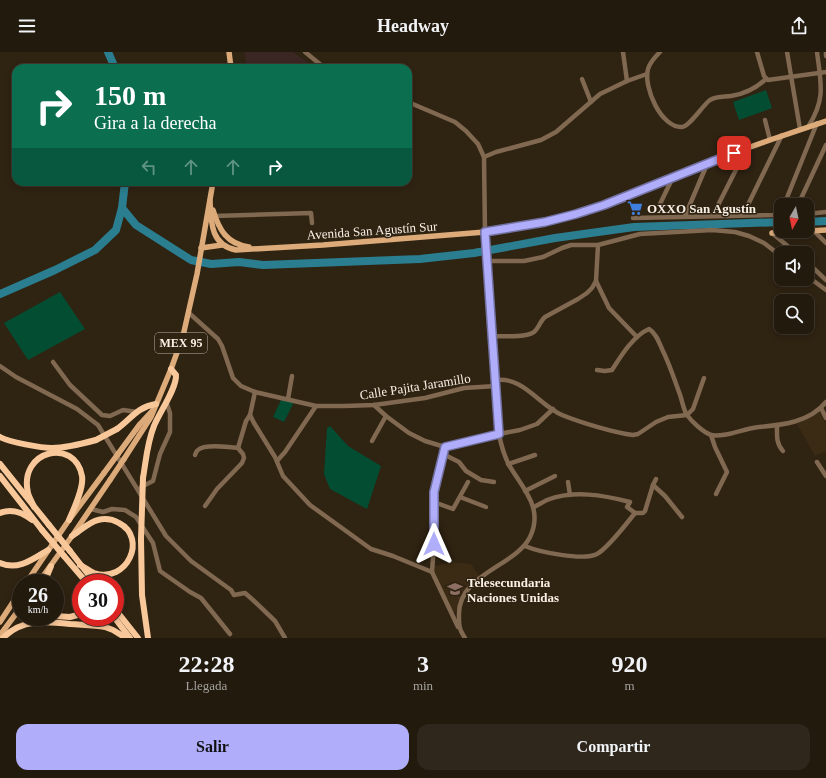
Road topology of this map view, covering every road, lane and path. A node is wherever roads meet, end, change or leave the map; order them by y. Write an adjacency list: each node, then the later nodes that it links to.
1 (229, 52): 11 (main road)
2 (305, 52): 9 (street)
3 (623, 52): 19 (street)
4 (660, 52): 15 (street)
5 (757, 52): 18 (street)
6 (787, 52): 16 (street)
7 (817, 52): 14 (street)
8 (826, 52): 10 (street)
9 (311, 54): 12 (street)
10 (826, 56)
11 (230, 64)
12 (320, 64)
13 (826, 72): 14 (street)
14 (820, 73): 16 (street); 25 (street)
15 (647, 74): 18 (street); 19 (street)
16 (791, 77): 18 (street); 26 (street)
17 (582, 79): 20 (street)
18 (766, 79)
19 (627, 81): 20 (street)
20 (591, 102): 31 (street)
21 (412, 104): 31 (street)
22 (765, 120): 28 (street)
23 (826, 121): 24 (main road, Avenida San Agustín Sur)
24 (817, 123): 25 (main road, Avenida San Agustín Sur); 35 (street)
25 (808, 127): 26 (main road, Avenida San Agustín Sur)
26 (800, 129): 27 (main road, Avenida San Agustín Sur)
27 (782, 135): 28 (main road, Avenida San Agustín Sur); 41 (street)
28 (770, 140): 30 (main road, Avenida San Agustín Sur)
29 (826, 146): 36 (street)
30 (747, 148): 32 (main road, Avenida San Agustín Sur); 45 (street)
31 (484, 156): 50 (street)
32 (708, 162): 33 (main road, Avenida San Agustín Sur); 44 (street)
33 (673, 177): 38 (street); 50 (main road, Avenida San Agustín Sur)
34 (212, 186): 37 (main road, MEX 95)
35 (787, 198)
36 (801, 198)
37 (210, 201): 43 (main road, Avenida San Agustín Sur); 54 (main road); 57 (main road, MEX 95)
38 (660, 204)
39 (826, 212): 40 (street)
40 (814, 213)
41 (743, 215): 42 (street); 45 (street)
42 (774, 215)
43 (214, 216): 47 (street); 56 (main road, Avenida San Agustín Sur)
44 (685, 216): 45 (street); 46 (street)
45 (713, 216)
46 (633, 218)
47 (312, 223)
48 (826, 230): 49 (main road)
49 (814, 231): 52 (street)
50 (485, 232): 56 (main road, Avenida San Agustín Sur); 59 (street)
51 (772, 233): 55 (street)
52 (826, 243)
53 (598, 244): 58 (street); 59 (street); 62 (street)
54 (222, 245): 56 (main road, Avenida San Agustín Sur); 57 (main road)
55 (788, 246)
56 (261, 248)
57 (201, 251): 65 (main road, MEX 95)
58 (774, 251)
59 (488, 259): 66 (street)
60 (814, 269): 61 (street)
61 (826, 280)
62 (596, 281): 66 (street); 67 (street)
63 (814, 281): 64 (street)
64 (826, 290)
65 (188, 313): 70 (main road, MEX 95); 76 (street, Calle Pajita Jaramillo)
66 (492, 336): 74 (street)
67 (637, 337): 71 (street); 87 (street)
68 (53, 362): 85 (street)
69 (0, 366): 113 (street)
70 (172, 369): 78 (highway); 81 (main road, MEX 95)
71 (597, 370)
72 (292, 376): 77 (street)
73 (704, 378): 87 (street)
74 (495, 380): 75 (street); 84 (street)
75 (496, 386): 80 (street, Calle Pajita Jaramillo); 91 (street)
76 (255, 392): 77 (street, Calle Pajita Jaramillo); 86 (street)
77 (288, 399): 82 (street, Calle Pajita Jaramillo)
78 (166, 401): 113 (street); 153 (highway, bridge)
79 (826, 402): 83 (street)
80 (374, 405): 82 (street, Calle Pajita Jaramillo); 88 (street)
81 (155, 406): 85 (highway); 123 (main road, MEX 95, bridge); 127 (main road, MEX 95, bridge)
82 (316, 406): 101 (street)
83 (821, 408): 89 (street); 90 (street)
84 (553, 409): 87 (street); 91 (street)
85 (137, 412): 93 (highway, bridge)
86 (250, 415): 96 (street); 101 (street)
87 (687, 415): 92 (street)
88 (386, 416): 94 (street); 95 (street)
89 (826, 418)
90 (777, 426): 92 (street); 97 (street)
91 (499, 434): 95 (street); 104 (street)
92 (712, 435): 115 (street)
93 (0, 437)
94 (372, 441)
95 (445, 447): 98 (street)
96 (238, 448): 100 (street); 120 (street)
97 (783, 451)
98 (443, 454): 110 (street); 118 (street)
99 (535, 455): 104 (street)
100 (195, 456)
101 (277, 461): 135 (street)
102 (817, 462): 107 (street)
103 (0, 464): 119 (highway)
104 (508, 464): 114 (street)
105 (0, 476): 128 (highway)
106 (555, 476): 114 (street)
107 (826, 476)
108 (656, 478): 112 (street)
109 (468, 482): 117 (street)
110 (494, 482)
111 (568, 482): 116 (street)
112 (653, 485): 125 (street); 126 (street)
113 (137, 488): 154 (street)
114 (525, 491): 122 (street)
115 (716, 494)
116 (570, 495): 122 (street); 125 (street)
117 (460, 497): 118 (street); 121 (street)
118 (434, 502): 135 (street)
119 (34, 506): 127 (highway); 133 (highway, bridge)
120 (206, 506)
121 (486, 507)
122 (534, 507): 130 (street)
123 (91, 508): 129 (main road, MEX 95); 147 (street)
124 (0, 513): 128 (highway)
125 (635, 513): 130 (street)
126 (682, 517)
127 (69, 520): 131 (main road, MEX 95)
128 (37, 523): 139 (highway, bridge)
129 (72, 536): 133 (highway); 134 (main road, MEX 95)
130 (525, 546): 146 (street)
131 (48, 550): 132 (highway); 136 (main road, MEX 95)
132 (0, 563)
133 (80, 565): 140 (highway)
134 (51, 566): 137 (main road, MEX 95); 138 (highway)
135 (432, 572): 146 (street)
136 (32, 574)
137 (45, 574)
138 (48, 574)
139 (79, 574)
140 (88, 574)
141 (12, 604): 144 (main road)
142 (12, 619): 148 (main road)
143 (124, 620): 152 (highway)
144 (0, 622)
145 (121, 626): 151 (highway)
146 (459, 630): 155 (street)
147 (230, 634)
148 (0, 635)
149 (3, 638): 150 (highway)
150 (126, 638)
151 (130, 638)
152 (138, 638)
153 (148, 638)
154 (285, 638)
155 (465, 638)

